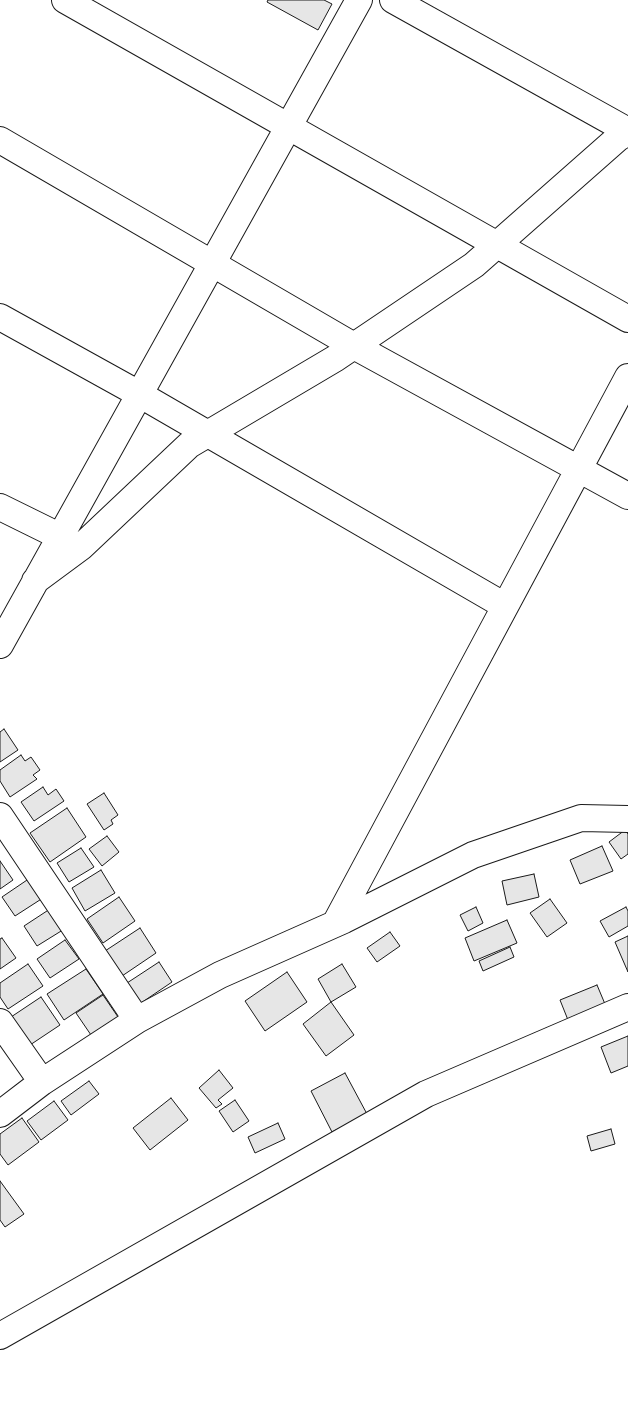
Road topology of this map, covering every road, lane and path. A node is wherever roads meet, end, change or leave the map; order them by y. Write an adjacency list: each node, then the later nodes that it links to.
1 (65, 0): 4 (street)
2 (359, 0): 4 (street)
3 (392, 0): 5 (street)
4 (289, 126): 7 (street); 8 (street)
5 (628, 132): 7 (street)
6 (0, 140): 8 (street)
7 (498, 244): 10 (street); 11 (street)
8 (212, 264): 11 (street); 13 (street)
9 (0, 317): 13 (street)
10 (628, 319)
11 (354, 346): 14 (street); 15 (street)
12 (628, 377): 15 (street)
13 (140, 394): 14 (street); 18 (street)
14 (208, 434): 19 (street); 20 (street)
15 (579, 469): 16 (street); 20 (street)
16 (628, 496)
17 (0, 507): 18 (street)
18 (60, 536): 19 (street)
19 (35, 581): 21 (street)
20 (506, 606): 24 (street)
21 (0, 645)
22 (0, 816): 26 (street)
23 (628, 819): 24 (street)
24 (335, 924): 26 (street)
25 (628, 1007): 30 (street)
26 (137, 1020): 28 (street)
27 (0, 1022): 28 (street)
28 (42, 1082): 29 (street)
29 (0, 1114)
30 (0, 1336)

